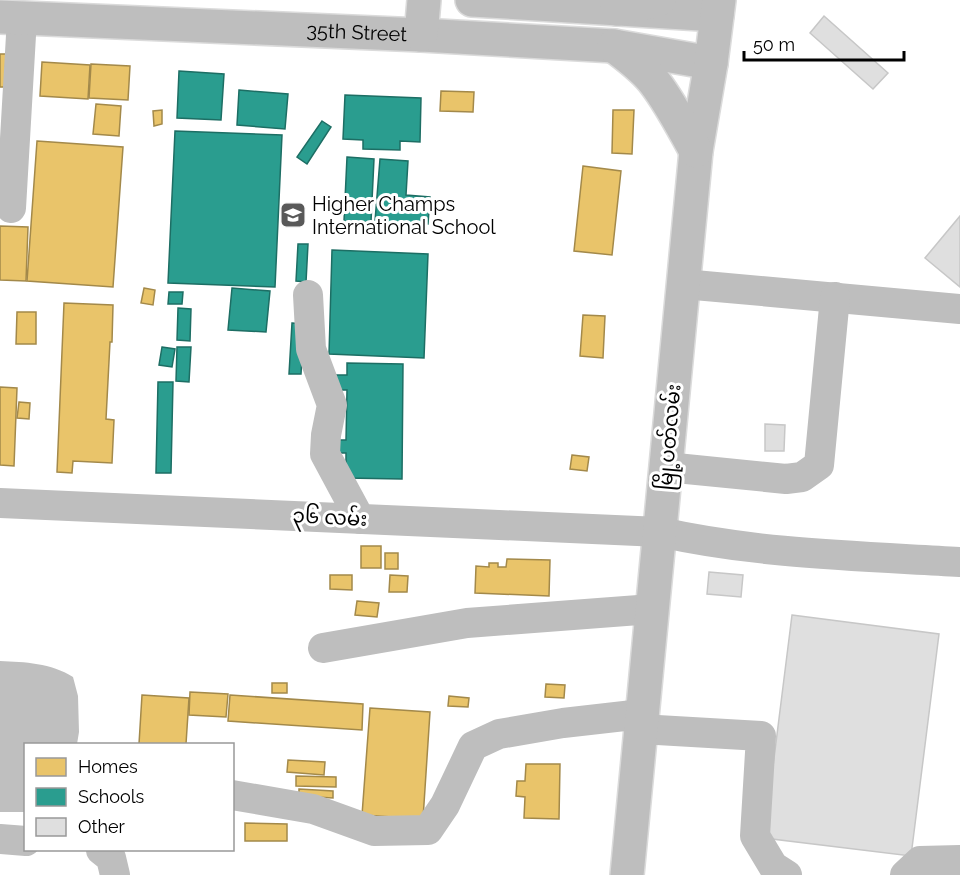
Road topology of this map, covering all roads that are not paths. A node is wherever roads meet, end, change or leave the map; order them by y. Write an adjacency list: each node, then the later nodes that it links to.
1 (424, 0): 8 (main road)
2 (472, 0): 4 (main road)
3 (659, 0): 6 (main road)
4 (518, 1): 6 (main road)
5 (718, 7): 6 (main road); 10 (main road, မြို့ပတ်လမ်း)
6 (617, 9)
7 (11, 18): 8 (main road, 35th Street); 12 (street)
8 (422, 35): 9 (main road, 35th Street)
9 (614, 46): 10 (main road, 35th Street); 11 (main road)
10 (711, 63): 11 (main road, မြို့ပတ်လမ်း)
11 (696, 151): 13 (main road, မြို့ပတ်လမ်း)
12 (11, 208)
13 (683, 284): 15 (street); 17 (main road, မြို့ပတ်လမ်း)
14 (308, 295): 19 (street)
15 (835, 297): 16 (street); 17 (street)
16 (960, 309)
17 (666, 467): 20 (main road, မြို့ပတ်လမ်း)
18 (0, 503): 19 (street, ၃၆ လမ်း)
19 (360, 519): 20 (street, ၃၆ လမ်း)
20 (660, 532): 21 (street, ၃၆ လမ်း); 22 (main road, မြို့ပတ်လမ်း)
21 (960, 562)
22 (652, 609): 23 (street); 24 (main road, မြို့ပတ်လမ်း)
23 (323, 648)
24 (641, 721): 25 (street); 31 (main road, မြို့ပတ်လမ်း); 32 (street)
25 (234, 795)
26 (0, 839): 27 (street)
27 (24, 841)
28 (103, 851): 30 (street)
29 (960, 860): 33 (street)
30 (115, 875)
31 (627, 875)
32 (787, 875)
33 (905, 875)

